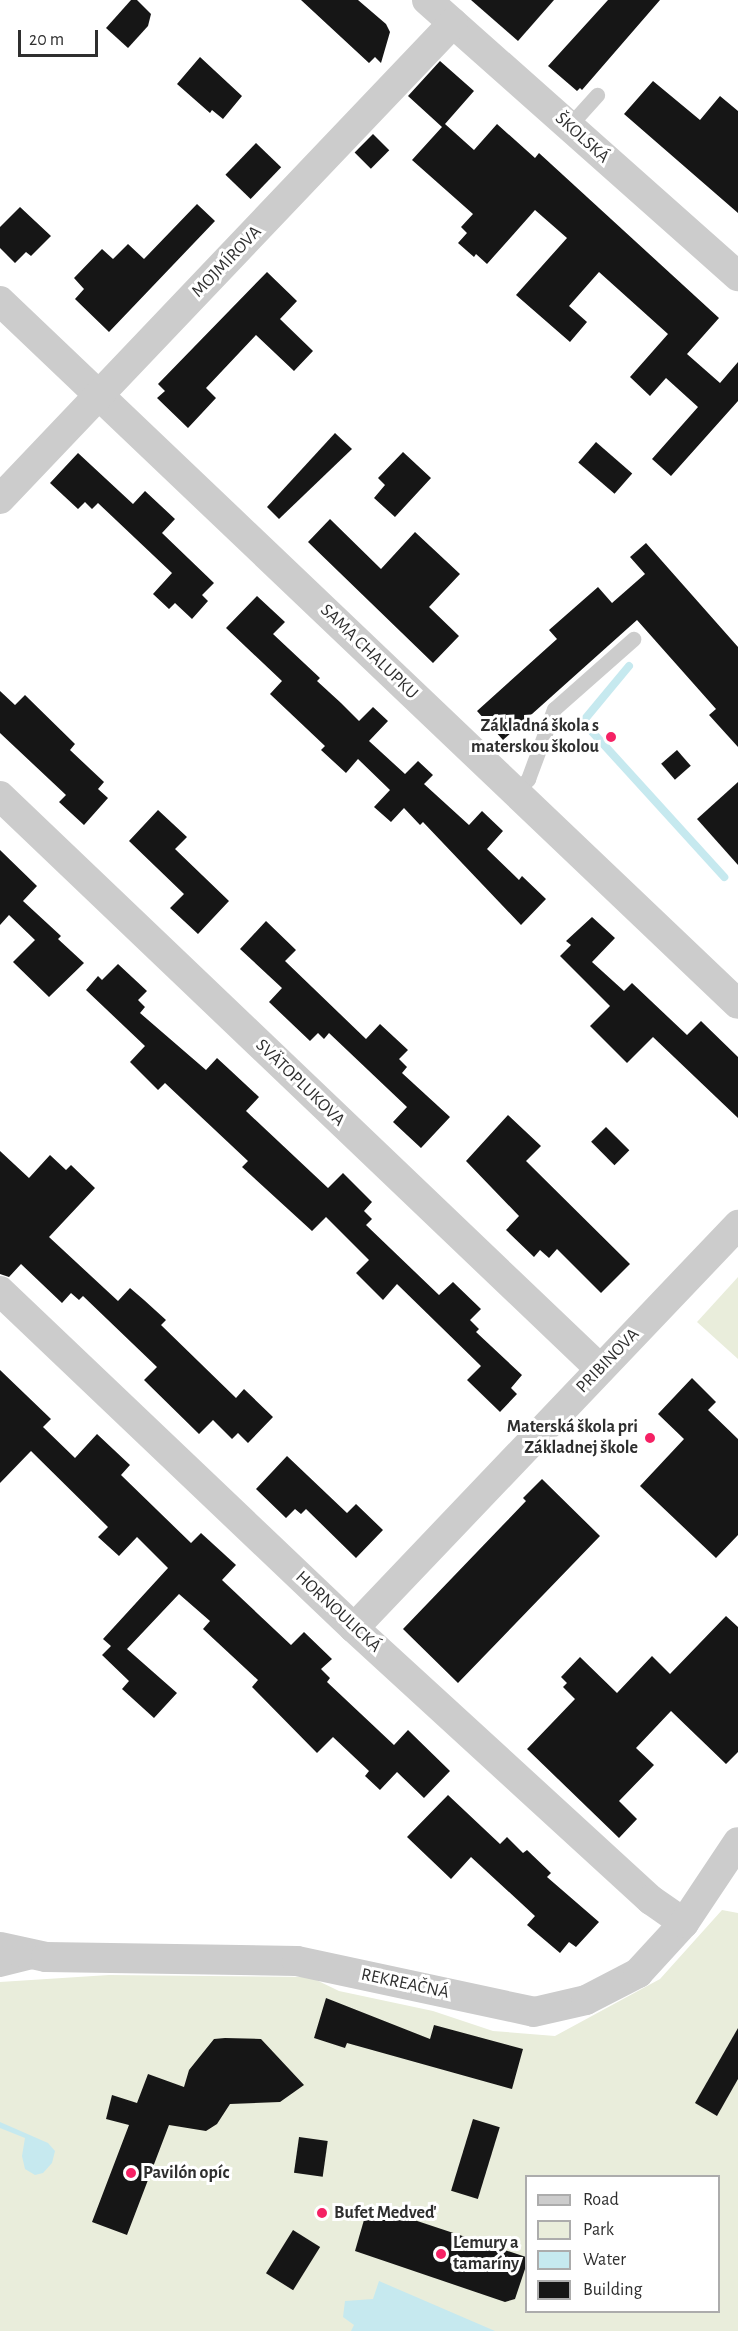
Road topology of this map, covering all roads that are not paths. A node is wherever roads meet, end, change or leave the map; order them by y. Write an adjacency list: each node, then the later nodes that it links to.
1 (426, 0): 2 (street, ŠKOLSKÁ)
2 (453, 23): 4 (street, ŠKOLSKÁ); 7 (street, MOJMÍROVA)
3 (597, 95): 4 (lane)
4 (569, 126): 5 (street, ŠKOLSKÁ)
5 (738, 276)
6 (0, 301): 7 (street, SAMA CHALUPKU)
7 (100, 396): 8 (street, MOJMÍROVA); 10 (street, SAMA CHALUPKU)
8 (0, 499)
9 (633, 639): 10 (lane)
10 (516, 792): 12 (street, SAMA CHALUPKU)
11 (0, 796): 15 (street, SVÄTOPLUKOVA)
12 (738, 1004)
13 (738, 1225): 15 (street, PRIBINOVA)
14 (0, 1291): 16 (street, HORNOULICKÁ)
15 (600, 1369): 16 (street, PRIBINOVA)
16 (354, 1628): 18 (street, HORNOULICKÁ)
17 (738, 1842): 18 (street, REKREAČNÁ)
18 (684, 1923): 20 (street, REKREAČNÁ)
19 (0, 1947): 20 (street, REKREAČNÁ)
20 (46, 1957): 21 (lane)
21 (0, 1969)

